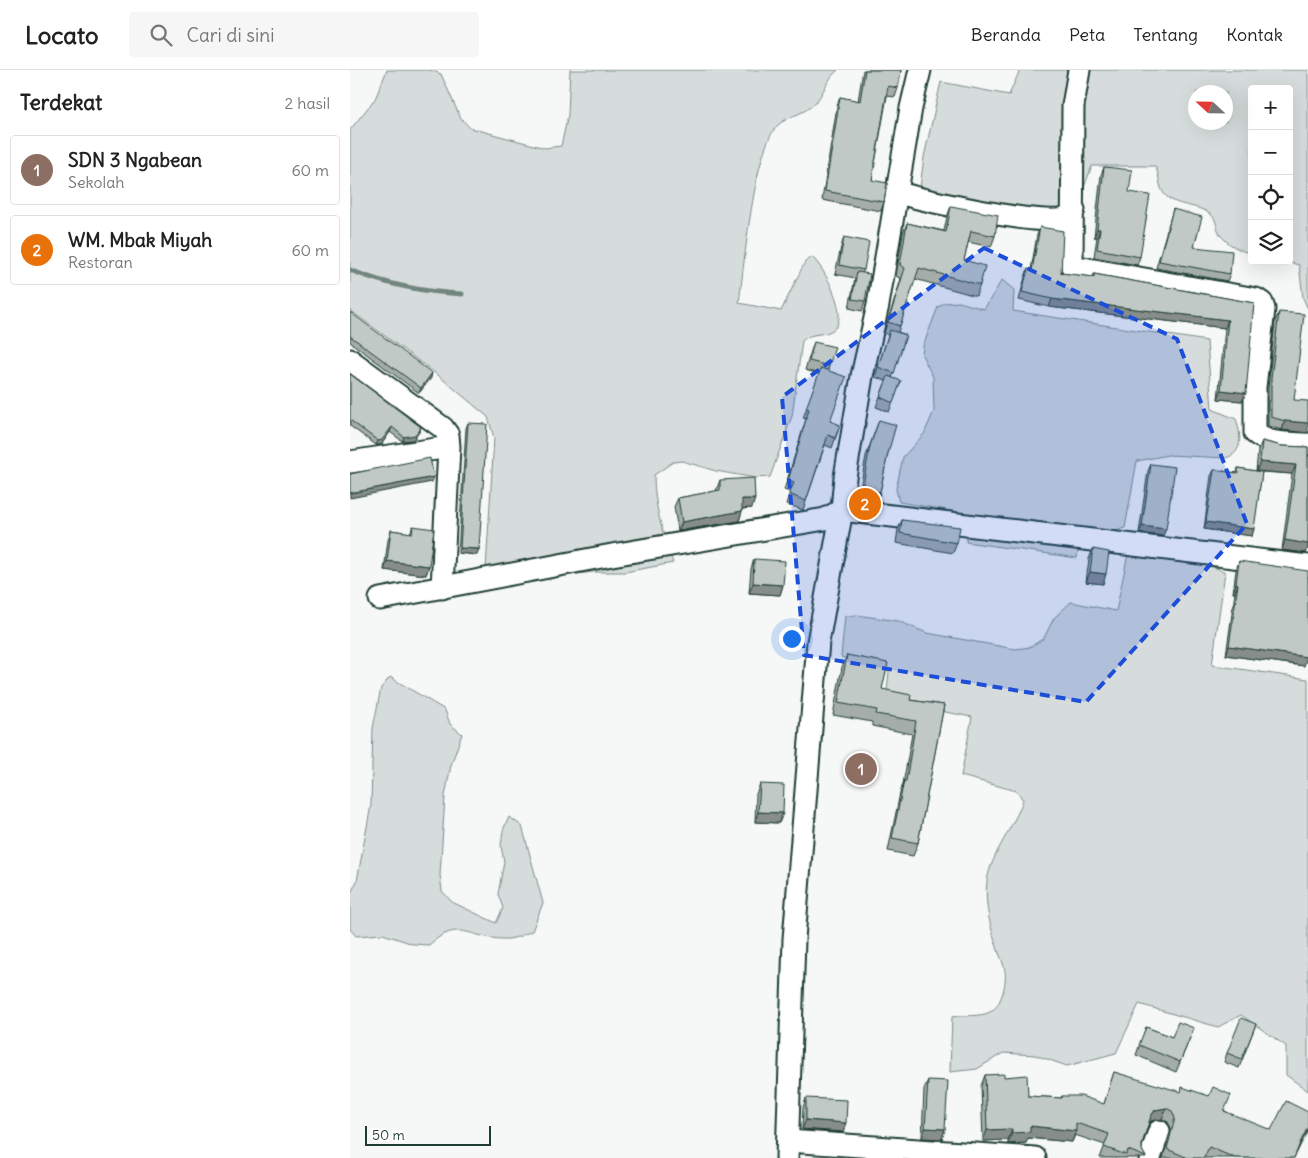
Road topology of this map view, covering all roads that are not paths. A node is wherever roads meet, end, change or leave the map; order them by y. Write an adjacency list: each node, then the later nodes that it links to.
1 (920, 70): 3 (street)
2 (1079, 70): 4 (street)
3 (896, 192): 4 (street); 9 (street)
4 (1074, 210): 6 (street)
5 (350, 360): 7 (street)
6 (1308, 444)
7 (450, 447): 8 (street); 11 (street)
8 (355, 455)
9 (842, 510): 10 (street); 11 (street); 14 (street)
10 (1308, 566)
11 (442, 588): 12 (street)
12 (380, 599)
13 (1159, 1131): 16 (street)
14 (787, 1150): 15 (street)
15 (1035, 1158)
16 (1150, 1158)

